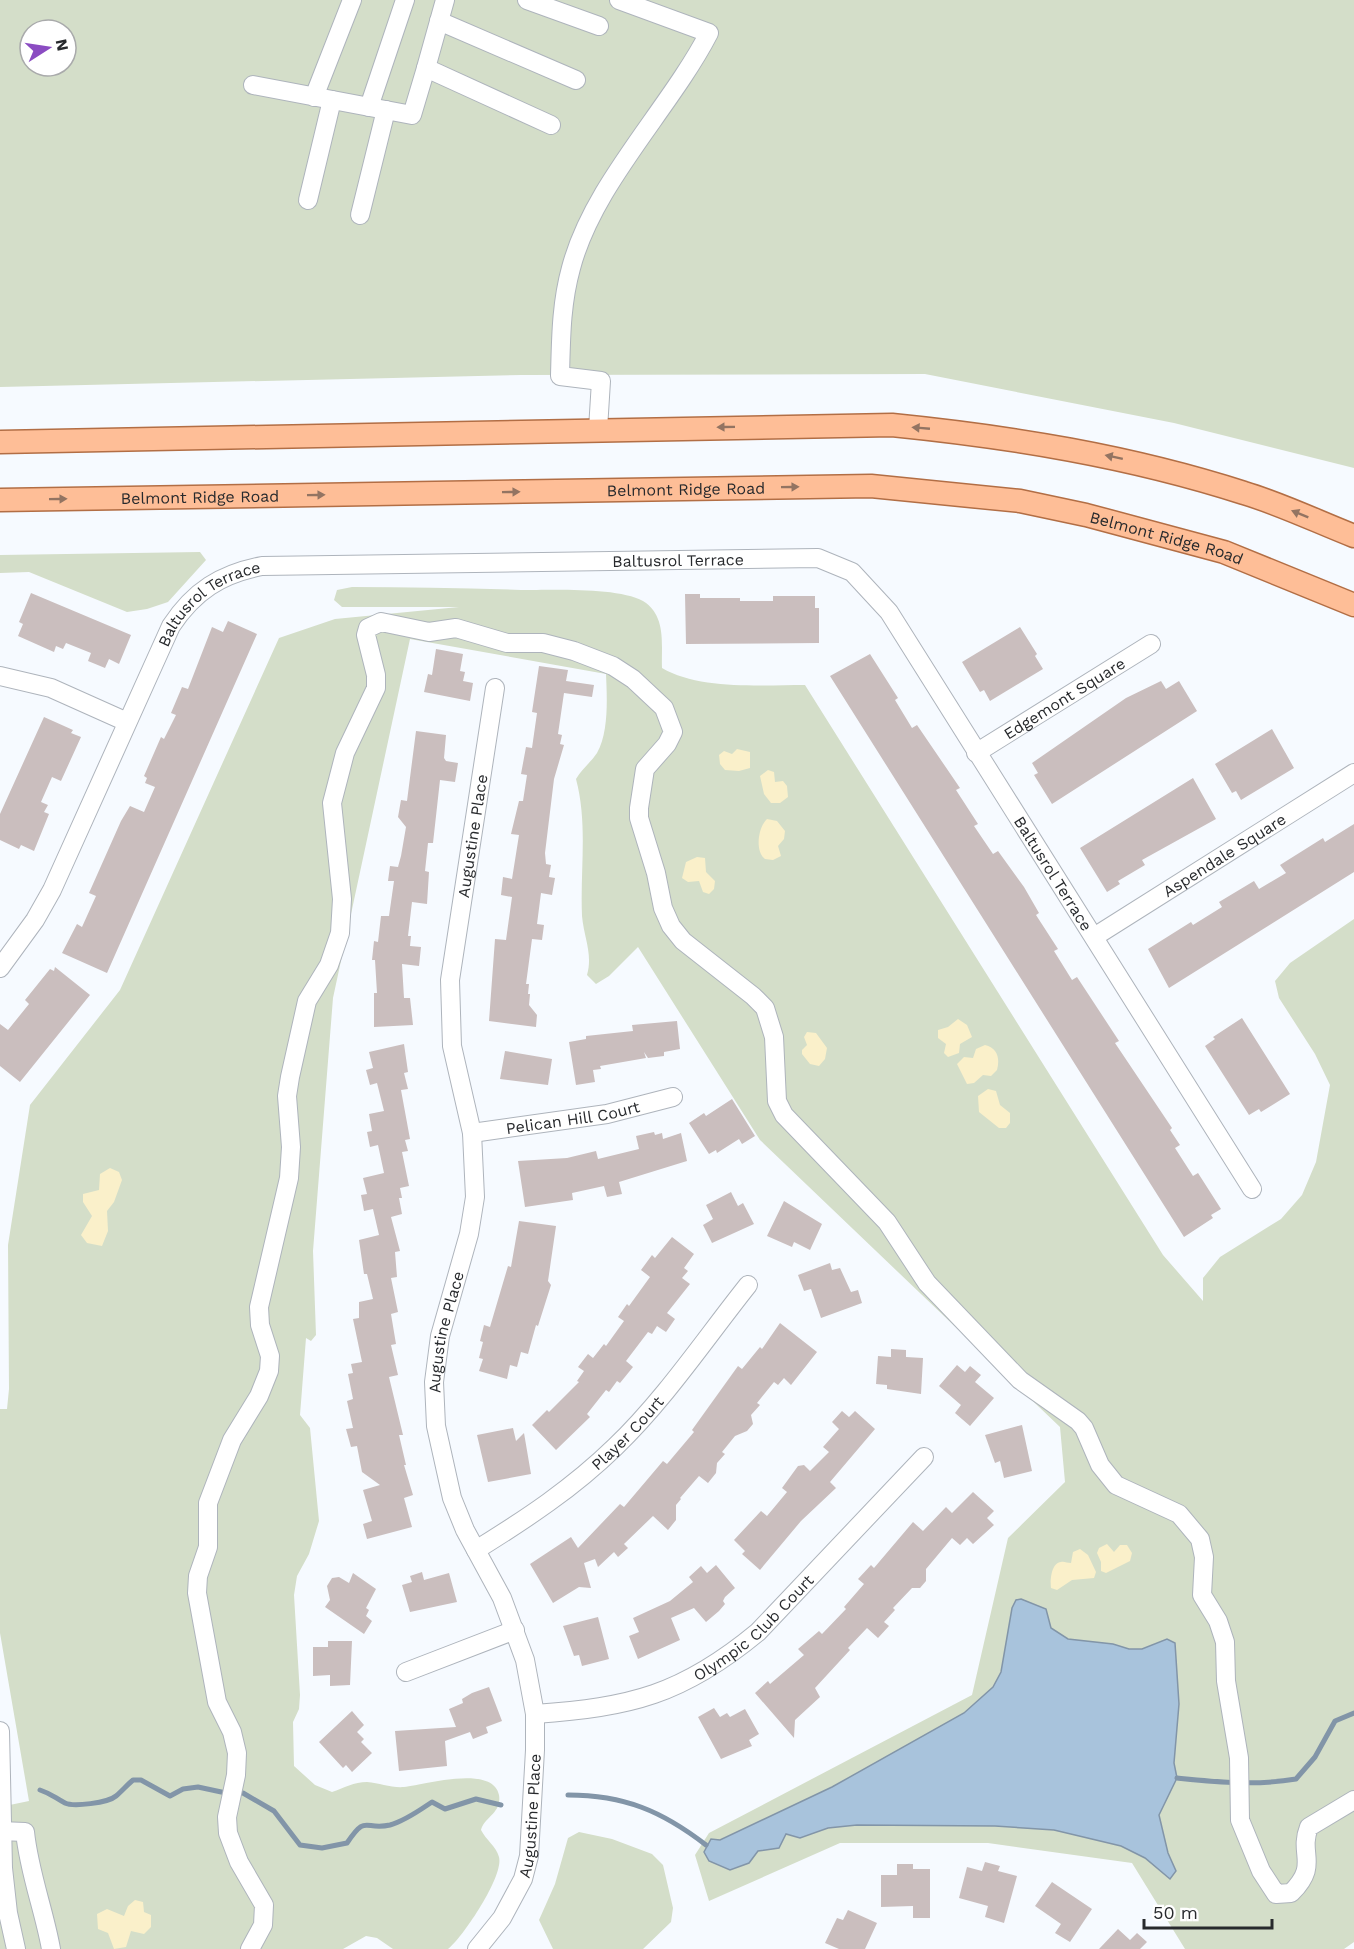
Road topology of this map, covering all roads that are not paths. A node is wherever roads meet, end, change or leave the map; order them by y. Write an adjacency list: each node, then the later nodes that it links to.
1 (352, 0): 11 (street)
2 (405, 0): 12 (street)
3 (445, 0): 6 (street)
4 (527, 0): 7 (street)
5 (619, 0): 16 (street)
6 (439, 21): 8 (street); 9 (street)
7 (599, 26)
8 (426, 68): 12 (street); 13 (street)
9 (576, 80)
10 (253, 85): 11 (street)
11 (323, 98): 12 (street); 14 (street)
12 (378, 109): 15 (street)
13 (551, 125)
14 (308, 200)
15 (360, 214)
16 (598, 429): 17 (main road); 19 (main road, one-way to 16)
17 (0, 442)
18 (0, 500): 20 (main road, Belmont Ridge Road, one-way to 20)
19 (1354, 536)
20 (1354, 604)
21 (1151, 644): 25 (street, Edgemont Square)
22 (0, 676): 24 (street)
23 (495, 688): 30 (street, Augustine Place)
24 (127, 722): 25 (street, Baltusrol Terrace); 28 (street, Baltusrol Terrace)
25 (976, 753): 27 (street, Baltusrol Terrace)
26 (1354, 773): 27 (street, Aspendale Square)
27 (1094, 937): 31 (street, Baltusrol Terrace)
28 (0, 968)
29 (673, 1097): 30 (street, Pelican Hill Court)
30 (472, 1133): 34 (street, Augustine Place)
31 (1252, 1189)
32 (748, 1285): 34 (street, Player Court)
33 (924, 1457): 37 (street, Olympic Club Court)
34 (476, 1550): 35 (street, Augustine Place)
35 (515, 1630): 36 (street); 37 (street, Augustine Place)
36 (406, 1672)
37 (535, 1714): 44 (street, Augustine Place)
38 (0, 1731): 40 (street)
39 (1354, 1800): 43 (street)
40 (2, 1831): 41 (street); 42 (street)
41 (16, 1949)
42 (51, 1949)
43 (250, 1949)
44 (477, 1949)

